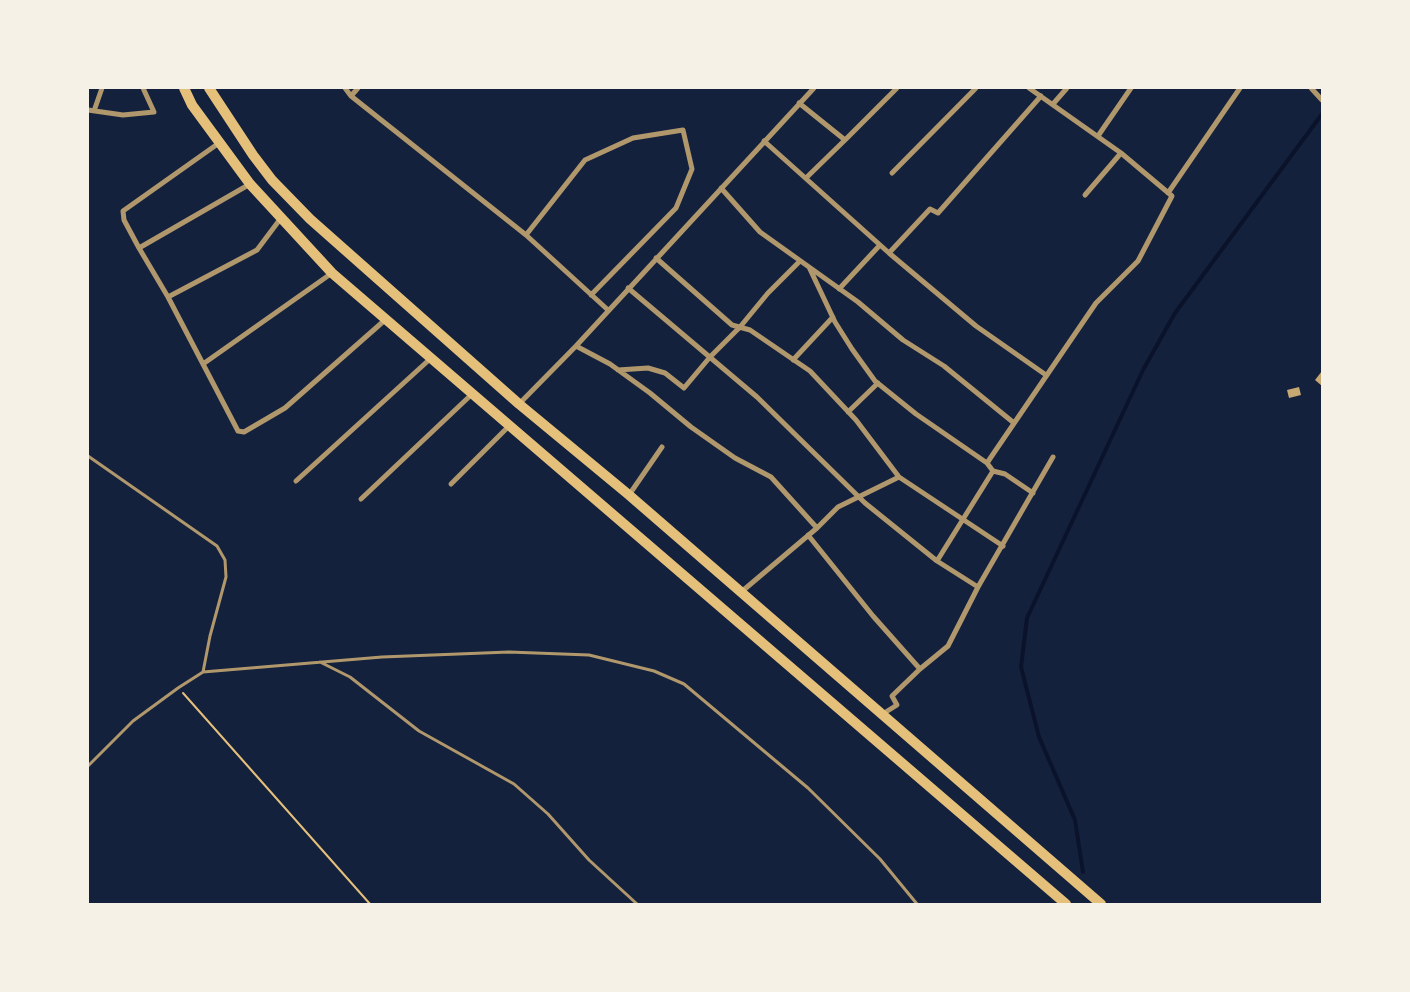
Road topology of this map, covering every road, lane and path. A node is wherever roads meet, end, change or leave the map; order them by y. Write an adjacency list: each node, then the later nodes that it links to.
1 (102, 88): 20 (street)
2 (143, 88): 20 (street)
3 (184, 88): 24 (highway)
4 (209, 88): 58 (highway)
5 (345, 88): 15 (street)
6 (358, 88): 15 (street)
7 (814, 88): 18 (street)
8 (897, 88): 22 (street)
9 (976, 88): 26 (street)
10 (1030, 88): 16 (street)
11 (1067, 88): 19 (street)
12 (1131, 88): 21 (street)
13 (1240, 88): 30 (street)
14 (1311, 88): 17 (street)
15 (350, 96): 33 (street)
16 (1041, 96): 19 (street); 36 (street)
17 (1322, 100)
18 (799, 103): 22 (street); 23 (street)
19 (1053, 104): 21 (street)
20 (91, 110)
21 (1098, 136): 25 (street)
22 (845, 140): 27 (street)
23 (764, 141): 27 (street); 29 (street)
24 (219, 143): 28 (highway); 35 (street)
25 (1121, 153): 30 (street); 31 (street)
26 (892, 173)
27 (807, 178): 34 (street)
28 (250, 184): 32 (highway); 35 (street)
29 (721, 188): 37 (street); 38 (street)
30 (1168, 193): 55 (street)
31 (1085, 195)
32 (281, 218): 40 (highway); 44 (street)
33 (526, 235): 43 (street); 43 (street)
34 (880, 245): 36 (street); 42 (street)
35 (139, 248): 44 (street)
36 (889, 253): 55 (street)
37 (656, 258): 41 (street); 48 (street)
38 (800, 261): 39 (street); 48 (street)
39 (809, 267): 42 (street); 46 (street)
40 (332, 273): 47 (highway); 53 (street)
41 (628, 288): 45 (street); 50 (street)
42 (839, 289): 60 (street)
43 (591, 295): 45 (street)
44 (168, 297): 53 (street)
45 (608, 310): 49 (street)
46 (833, 317): 52 (street); 56 (street)
47 (385, 320): 51 (highway); 53 (street)
48 (740, 327): 50 (street); 52 (street)
49 (576, 346): 54 (street); 58 (street)
50 (710, 356): 54 (street); 72 (street)
51 (430, 359): 57 (highway); 68 (street)
52 (793, 360): 59 (street)
53 (202, 364)
54 (618, 370): 75 (street)
55 (1046, 375): 60 (street)
56 (878, 383): 59 (street); 65 (street)
57 (471, 395): 61 (highway); 73 (street)
58 (519, 404): 71 (highway)
59 (848, 412): 67 (street)
60 (1014, 423): 65 (street)
61 (508, 427): 69 (street); 90 (highway)
62 (662, 447): 71 (street)
63 (88, 456): 83 (lane)
64 (1054, 457): 70 (street)
65 (987, 463): 66 (street)
66 (993, 471): 70 (street); 74 (street)
67 (899, 477): 72 (street); 74 (street)
68 (296, 481)
69 (451, 484)
70 (1033, 494): 77 (street)
71 (629, 495): 80 (highway)
72 (858, 496): 75 (street); 78 (street)
73 (361, 499)
74 (963, 519): 77 (street); 78 (street)
75 (817, 528): 76 (street)
76 (808, 535): 80 (street); 82 (street)
77 (1003, 546): 79 (street)
78 (937, 561): 79 (street)
79 (978, 586): 82 (street)
80 (739, 593): 85 (highway)
81 (319, 662): 83 (lane); 88 (lane); 89 (lane)
82 (920, 668): 85 (street)
83 (204, 672): 84 (lane)
84 (178, 688): 86 (lane); 87 (path)
85 (880, 715): 91 (highway)
86 (88, 766)
87 (370, 904)
88 (637, 904)
89 (918, 904)
90 (1066, 904)
91 (1100, 904)

